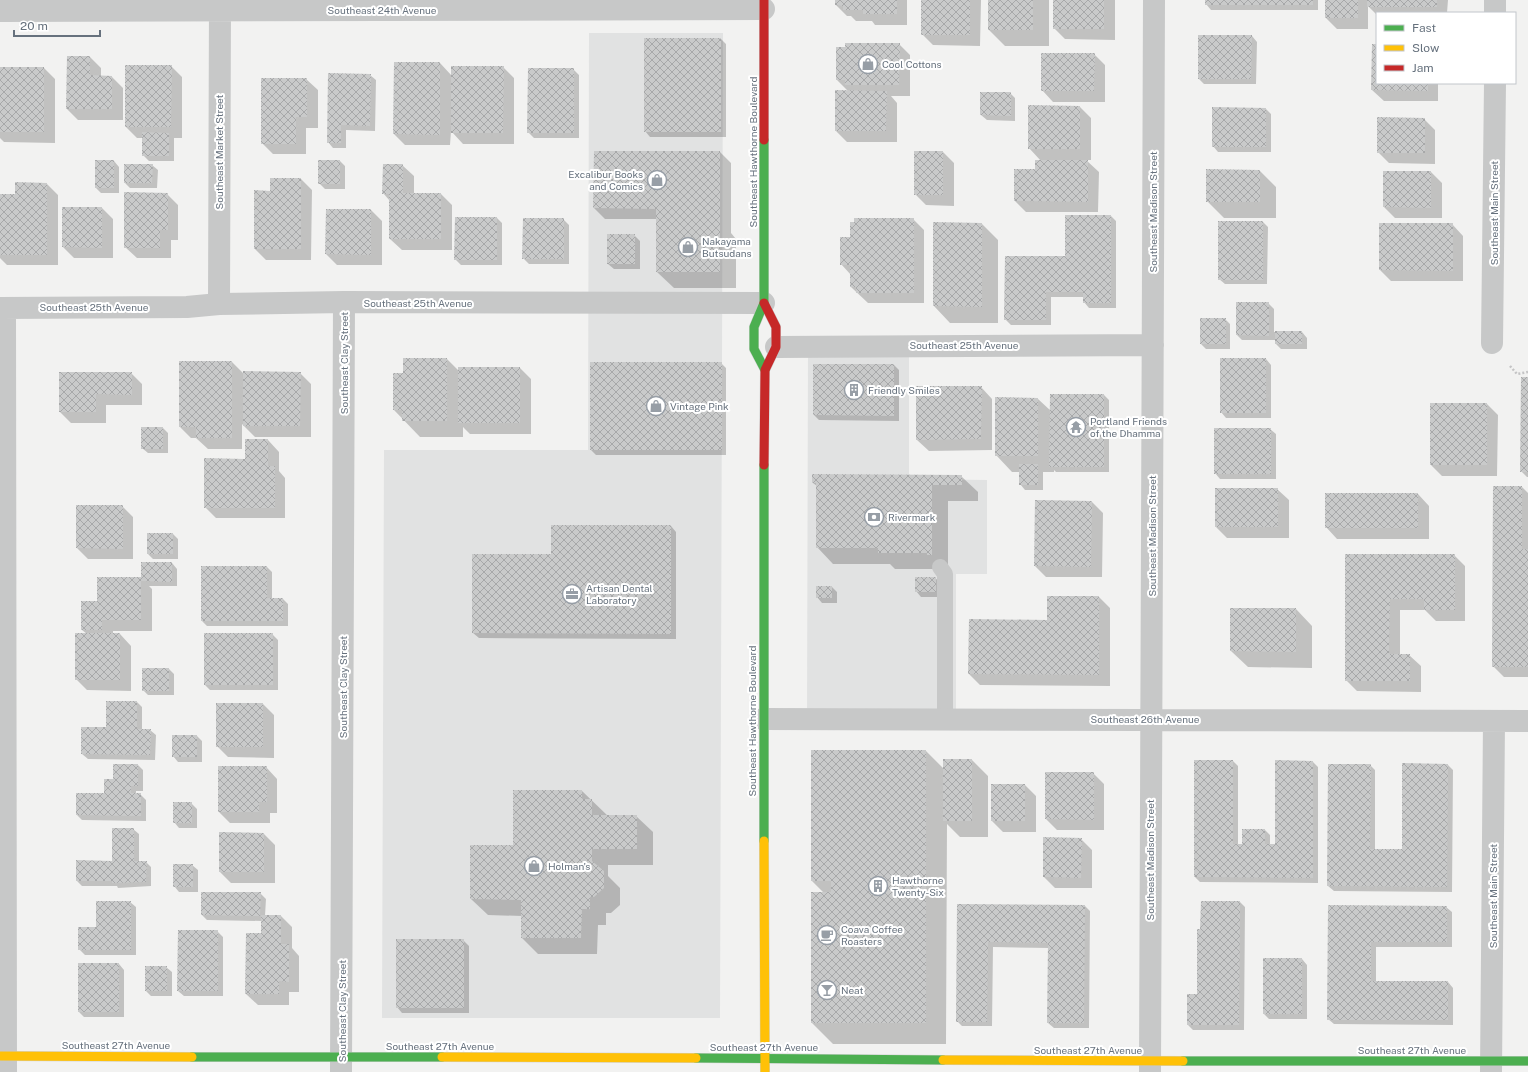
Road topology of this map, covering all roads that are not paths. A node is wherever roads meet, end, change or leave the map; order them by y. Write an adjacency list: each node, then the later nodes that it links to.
1 (1154, 0): 13 (street, Southeast Madison Street)
2 (1495, 0): 6 (street)
3 (220, 5): 4 (street, Southeast 24th Avenue); 5 (street, Southeast 24th Avenue); 9 (street, Southeast Market Street)
4 (764, 5): 10 (street, Southeast Hawthorne Boulevard)
5 (0, 11)
6 (1495, 12)
7 (1495, 84): 12 (street, Southeast Main Street)
8 (344, 302): 9 (street, Southeast 25th Avenue); 10 (street, Southeast 25th Avenue); 25 (street, Southeast Clay Street)
9 (219, 304): 11 (street, Southeast 25th Avenue)
10 (764, 304): 14 (street, Southeast Hawthorne Boulevard); 15 (street, Southeast Hawthorne Boulevard)
11 (3, 308): 23 (street)
12 (1492, 343)
13 (1153, 345): 14 (street, Southeast 25th Avenue); 19 (street, Southeast Madison Street)
14 (776, 347): 15 (street, Southeast Hawthorne Boulevard)
15 (765, 370): 17 (street, Southeast Hawthorne Boulevard)
16 (940, 567): 18 (lane)
17 (763, 719): 18 (street, Southeast 26th Avenue); 22 (street, Southeast Hawthorne Boulevard)
18 (945, 719): 19 (street, Southeast 26th Avenue)
19 (1151, 719): 20 (street, Southeast 26th Avenue); 28 (street, Southeast Madison Street)
20 (1494, 721): 21 (street, Southeast 26th Avenue); 27 (street, Southeast Main Street)
21 (1528, 721)
22 (765, 1058): 25 (street, Southeast 27th Avenue); 26 (street, Southeast 27th Avenue); 29 (street, Southeast Hawthorne Boulevard)
23 (4, 1061): 25 (street, Southeast 27th Avenue)
24 (1528, 1061): 27 (street, Southeast 27th Avenue)
25 (341, 1064)
26 (976, 1066): 28 (street, Southeast 27th Avenue)
27 (1492, 1066): 28 (street, Southeast 27th Avenue)
28 (1150, 1067)
29 (765, 1072)

